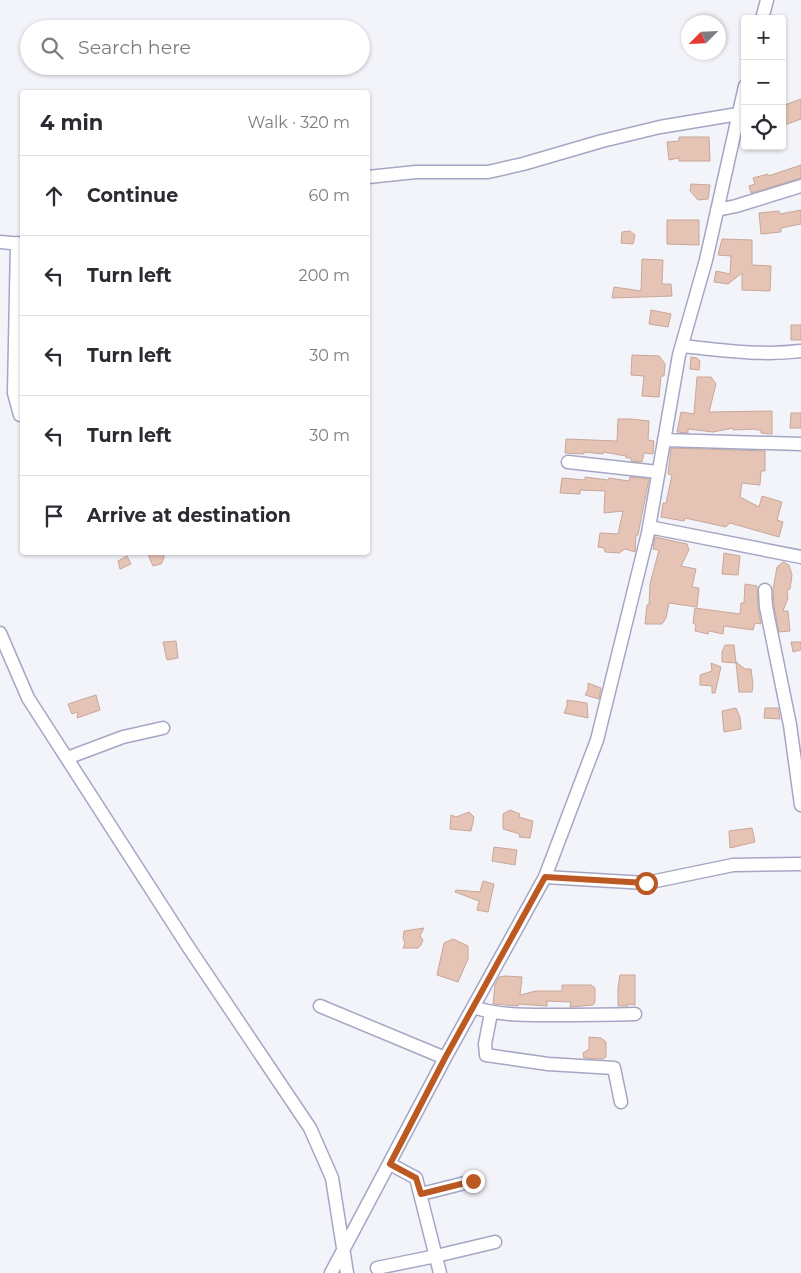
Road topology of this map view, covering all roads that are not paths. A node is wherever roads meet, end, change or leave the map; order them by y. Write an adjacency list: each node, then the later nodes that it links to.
1 (767, 0): 2 (street)
2 (763, 15)
3 (741, 102): 4 (street)
4 (738, 114): 5 (street); 7 (street)
5 (370, 176)
6 (801, 186): 7 (street)
7 (717, 210): 10 (street)
8 (0, 242): 9 (street)
9 (20, 244): 12 (street)
10 (682, 346): 11 (street); 13 (street)
11 (801, 351)
12 (20, 415)
13 (664, 440): 14 (street); 16 (street)
14 (801, 444)
15 (568, 462): 16 (street)
16 (658, 472): 17 (street)
17 (649, 527): 18 (street); 25 (street)
18 (801, 557)
19 (765, 590): 23 (street)
20 (0, 633): 22 (street)
21 (163, 728): 22 (street)
22 (67, 758): 36 (street)
23 (801, 805)
24 (801, 864): 25 (street)
25 (545, 877): 27 (street)
26 (320, 1006): 30 (street)
27 (473, 1007): 28 (street); 30 (street)
28 (491, 1013): 29 (street); 31 (street)
29 (635, 1014)
30 (445, 1058): 32 (street)
31 (621, 1102)
32 (390, 1164): 34 (street); 36 (street)
33 (473, 1181): 34 (street)
34 (421, 1194): 37 (street)
35 (495, 1242): 37 (street)
36 (342, 1251): 39 (street); 40 (street)
37 (436, 1256): 38 (street); 41 (street)
38 (377, 1268)
39 (331, 1273)
40 (347, 1273)
41 (440, 1273)

